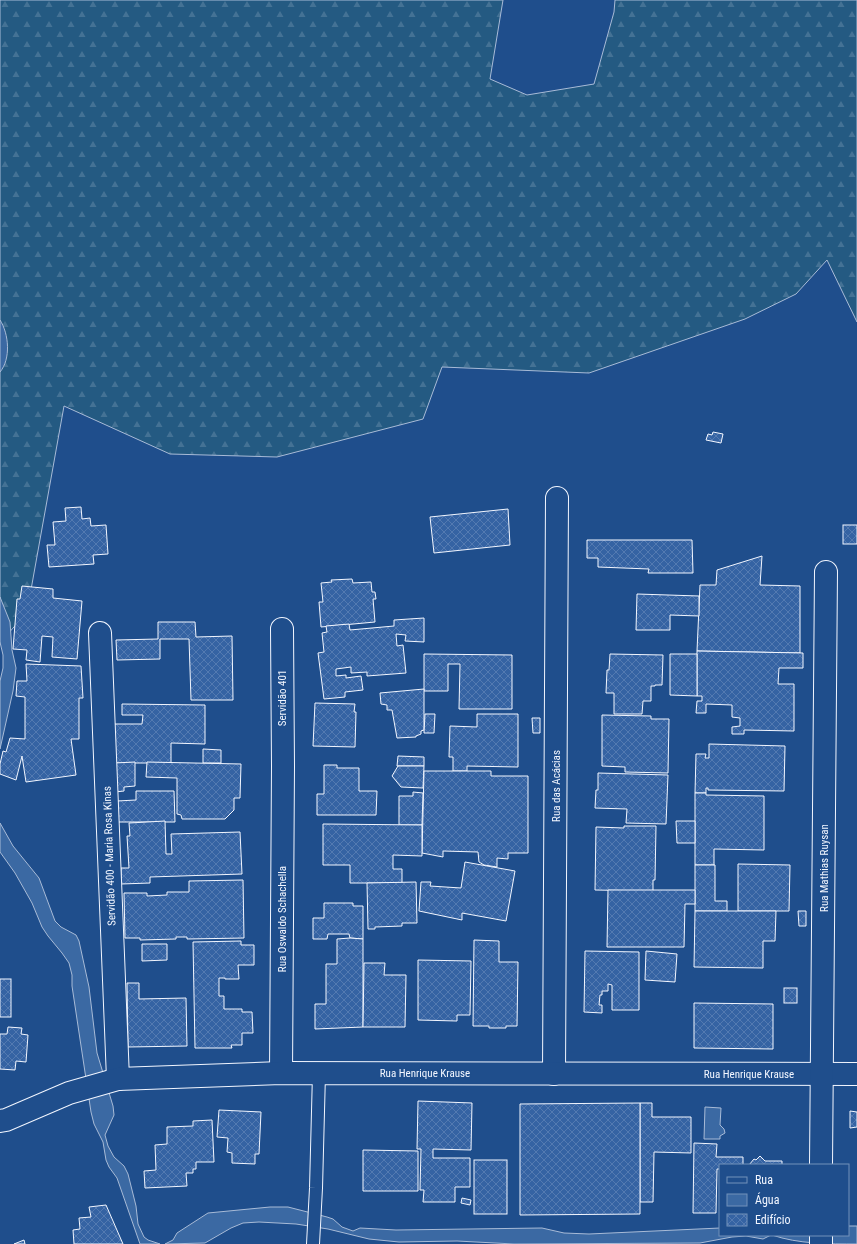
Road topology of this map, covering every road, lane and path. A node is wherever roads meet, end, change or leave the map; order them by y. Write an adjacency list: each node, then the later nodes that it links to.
1 (557, 498): 8 (street, Rua das Acácias)
2 (826, 572): 9 (street, Rua Mathias Ruysan)
3 (282, 630): 5 (street, Servidão 401)
4 (100, 632): 11 (street, Servidão 400 - Maria Rosa Kinas)
5 (283, 766): 6 (street, Rua Oswaldo Schachella)
6 (281, 1073): 7 (street, Rua Henrique Krause); 11 (street, Rua Henrique Krause)
7 (319, 1073): 8 (street, Rua Henrique Krause); 14 (lane)
8 (554, 1074): 9 (street, Rua Henrique Krause)
9 (822, 1074): 10 (street, Rua Henrique Krause); 13 (street, Rua Mathias Ruysan)
10 (857, 1074)
11 (118, 1079): 12 (street, Rua Henrique Krause)
12 (0, 1121)
13 (821, 1164)
14 (313, 1244)

